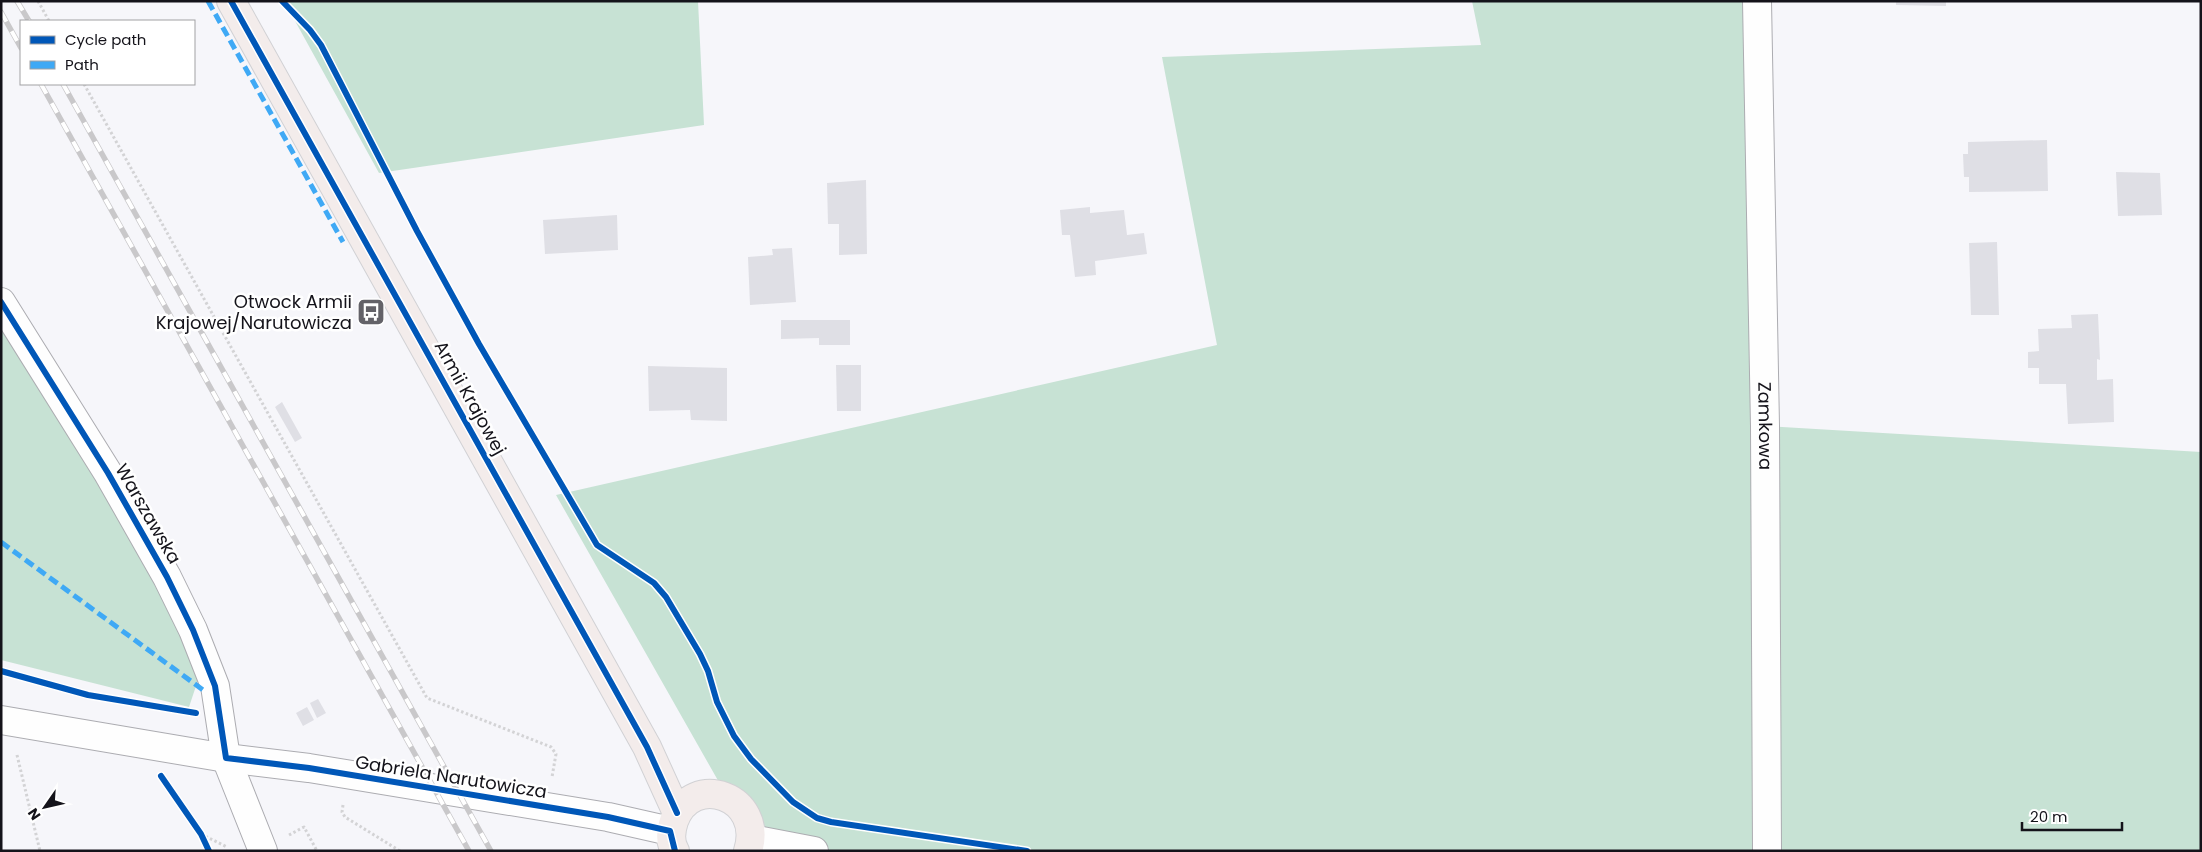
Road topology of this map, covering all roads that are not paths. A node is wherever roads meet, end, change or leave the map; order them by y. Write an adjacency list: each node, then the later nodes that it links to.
1 (231, 1): 6 (main road, Armii Krajowej)
2 (1757, 1): 10 (street, Zamkowa)
3 (1, 302): 5 (street, Warszawska)
4 (1, 720): 5 (street, Gabriela Narutowicza)
5 (226, 758): 6 (street, Gabriela Narutowicza); 8 (street, Warszawska)
6 (674, 831): 7 (main road)
7 (750, 845): 9 (street)
8 (263, 851)
9 (814, 851)
10 (1767, 851)

